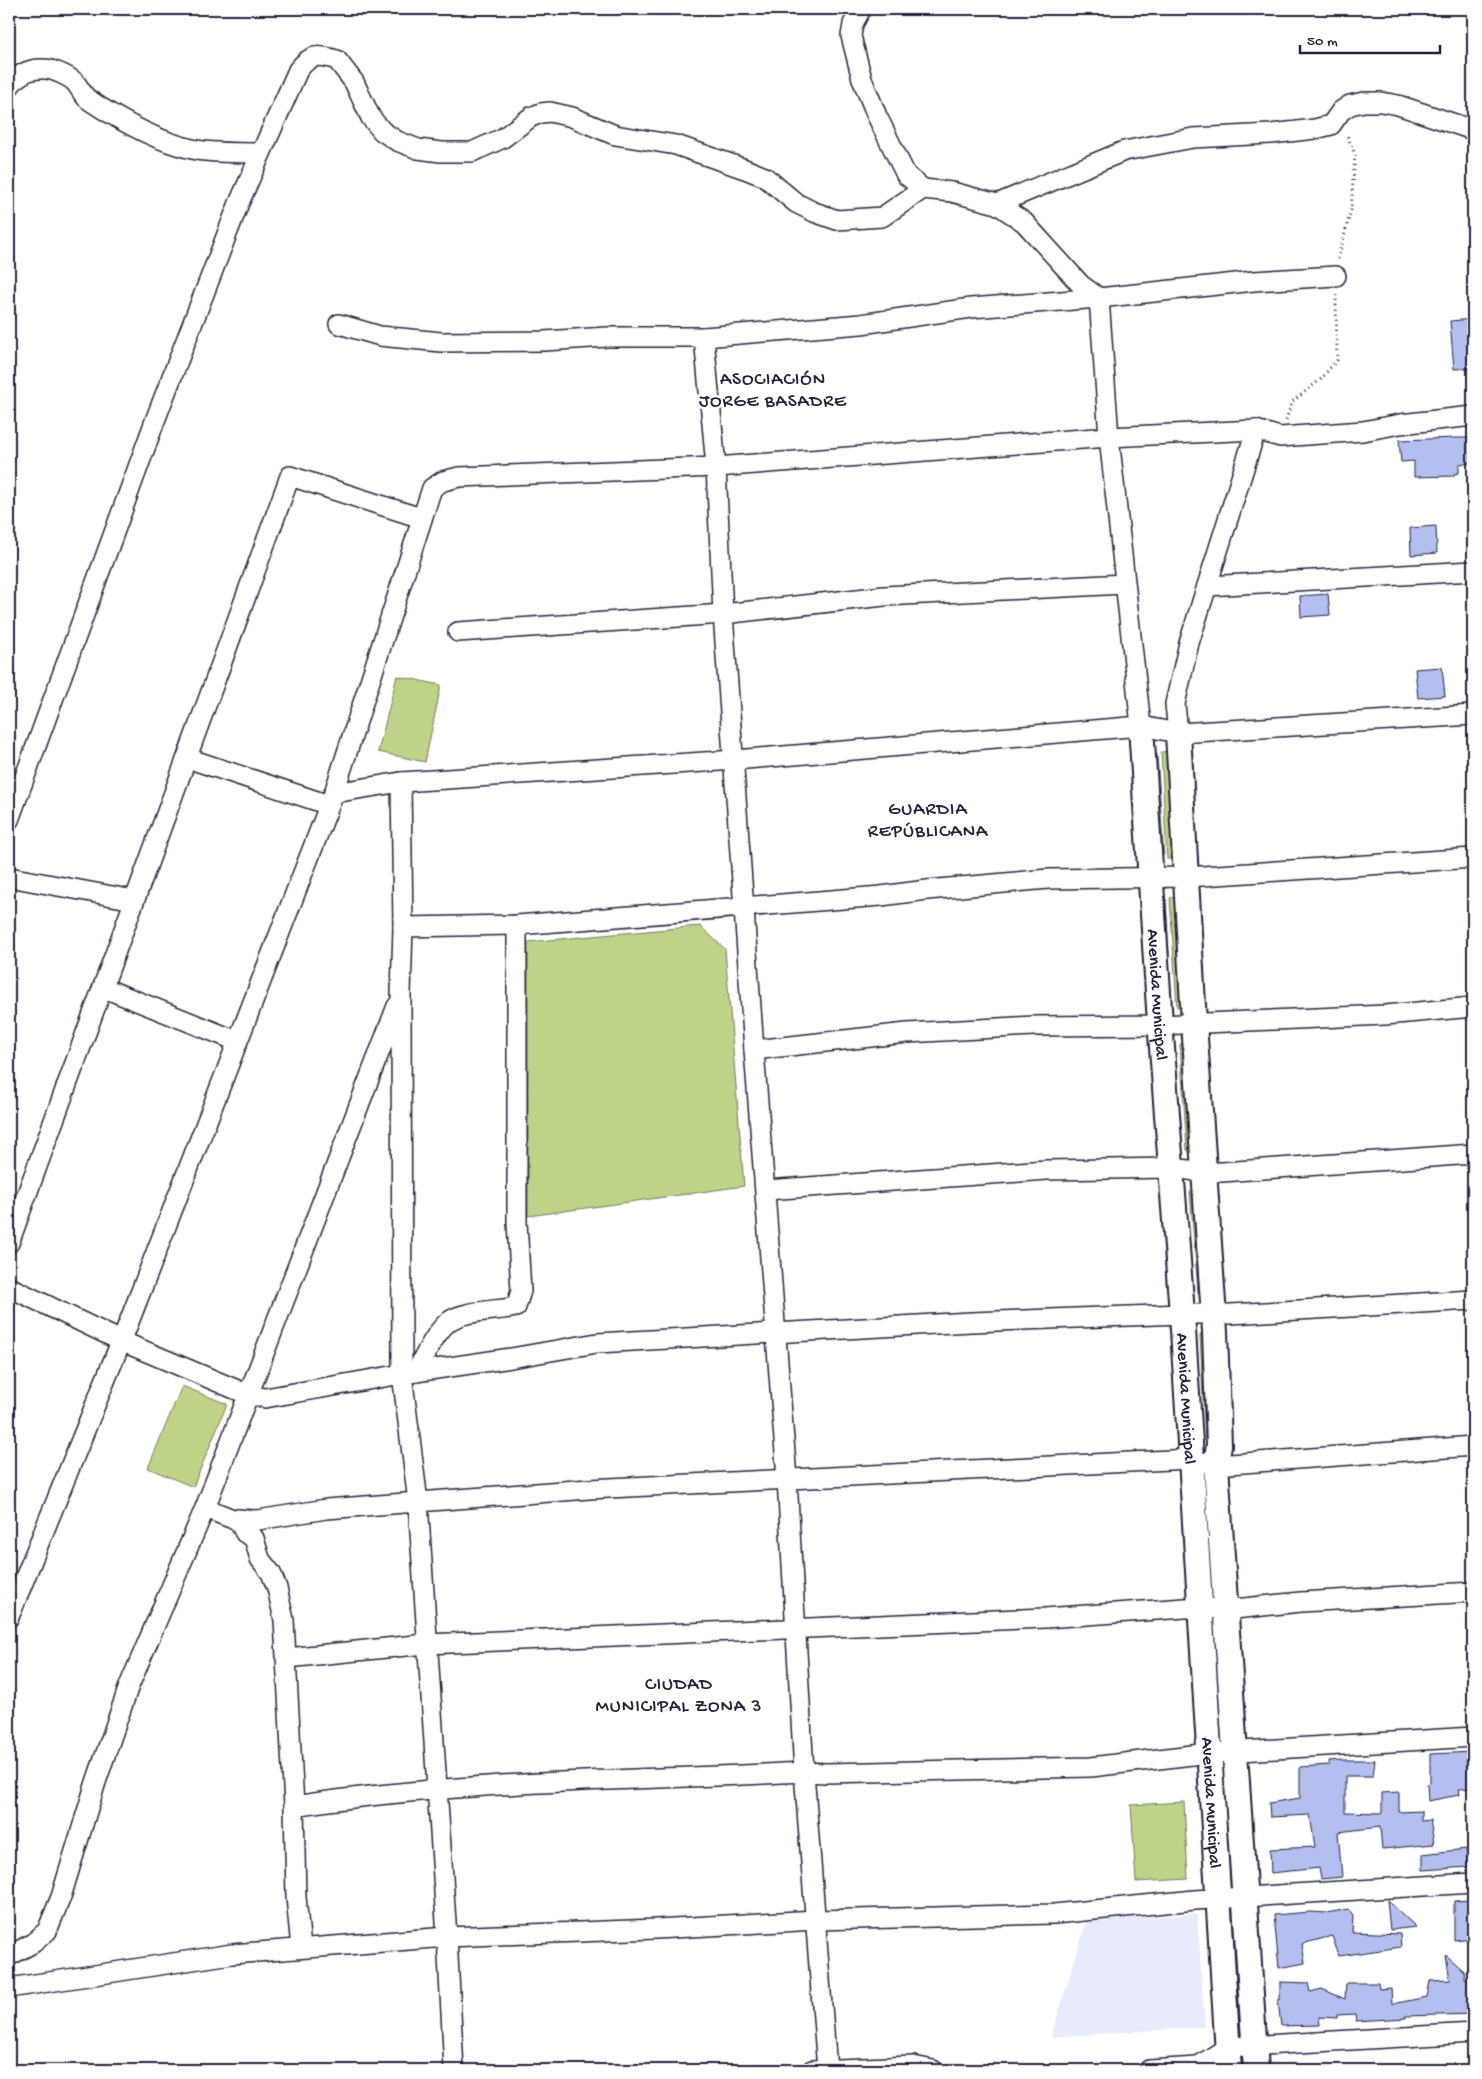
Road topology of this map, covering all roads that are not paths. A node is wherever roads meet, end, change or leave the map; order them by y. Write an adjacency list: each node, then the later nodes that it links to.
1 (861, 9): 5 (street)
2 (9, 87): 4 (street)
3 (1473, 130): 6 (street)
4 (260, 152): 5 (street); 28 (street)
5 (923, 189): 6 (street)
6 (997, 204): 8 (street)
7 (1336, 276): 8 (street)
8 (1098, 298): 10 (street); 13 (street)
9 (339, 324): 10 (street)
10 (704, 337): 14 (street)
11 (1473, 416): 12 (street)
12 (1256, 430): 13 (street); 18 (street)
13 (1109, 437): 14 (street); 17 (street)
14 (716, 468): 15 (street); 19 (street)
15 (421, 518): 24 (street); 27 (street)
16 (1473, 572): 18 (street)
17 (1125, 584): 19 (street); 22 (street)
18 (1207, 586): 23 (street)
19 (724, 614): 20 (street); 25 (street)
20 (458, 632)
21 (1473, 714): 23 (street)
22 (1141, 726): 23 (street); 25 (street); 32 (street, Avenida Municipal)
23 (1178, 733): 31 (street, Avenida Municipal)
24 (187, 758): 27 (street); 33 (street)
25 (735, 760): 26 (street); 34 (street)
26 (400, 782): 27 (street); 36 (street)
27 (331, 799): 42 (street)
28 (9, 820)
29 (1473, 858): 31 (street)
30 (9, 877): 33 (street)
31 (1187, 877): 32 (street); 40 (street, Avenida Municipal)
32 (1151, 878): 34 (street); 41 (street, Avenida Municipal)
33 (134, 900): 37 (street)
34 (744, 907): 35 (street); 43 (street)
35 (517, 925): 36 (street); 55 (street)
36 (403, 928): 38 (street)
37 (104, 988): 42 (street); 48 (street)
38 (401, 993): 55 (street); 56 (street)
39 (1473, 1007): 40 (street)
40 (1194, 1023): 41 (street); 46 (street, Avenida Municipal)
41 (1160, 1024): 43 (street); 45 (street, Avenida Municipal)
42 (237, 1041): 54 (street)
43 (754, 1050): 47 (street)
44 (1473, 1154): 46 (street)
45 (1172, 1168): 46 (street); 47 (street); 52 (street, Avenida Municipal)
46 (1204, 1172): 51 (street, Avenida Municipal)
47 (766, 1190): 53 (street)
48 (9, 1243)
49 (9, 1287): 54 (street)
50 (1473, 1300): 51 (street)
51 (1214, 1313): 52 (street); 59 (street, Avenida Municipal)
52 (1182, 1314): 53 (street); 58 (street, Avenida Municipal)
53 (775, 1332): 55 (street); 60 (street)
54 (122, 1341): 56 (street); 67 (street)
55 (409, 1372): 56 (street); 61 (street)
56 (250, 1395): 62 (street)
57 (1473, 1446): 59 (street)
58 (1190, 1459): 59 (street); 60 (street); 65 (street, Avenida Municipal)
59 (1216, 1465): 66 (street, Avenida Municipal)
60 (787, 1479): 61 (street); 68 (street)
61 (418, 1502): 63 (street); 69 (street)
62 (206, 1508): 63 (street); 83 (street)
63 (238, 1519): 70 (street)
64 (1473, 1592): 66 (street)
65 (1199, 1607): 66 (street); 68 (street); 73 (street, Avenida Municipal)
66 (1225, 1610): 72 (street, Avenida Municipal)
67 (9, 1617)
68 (796, 1627): 69 (street); 74 (street)
69 (426, 1644): 70 (street); 75 (street)
70 (287, 1658): 76 (street)
71 (1473, 1737): 72 (street)
72 (1235, 1752): 73 (street); 78 (street, Avenida Municipal)
73 (1209, 1753): 74 (street); 79 (street, Avenida Municipal)
74 (804, 1772): 75 (street); 80 (street)
75 (436, 1789): 76 (street); 81 (street)
76 (294, 1806): 82 (street)
77 (1473, 1883): 78 (street)
78 (1245, 1898): 79 (street); 86 (street, Avenida Municipal)
79 (1219, 1899): 80 (street); 87 (street, Avenida Municipal)
80 (816, 1920): 81 (street); 90 (street)
81 (447, 1936): 82 (street); 89 (street)
82 (301, 1948): 84 (street)
83 (9, 1956)
84 (9, 1988)
85 (1473, 2033): 86 (street)
86 (1254, 2045): 87 (street); 94 (street, Avenida Municipal)
87 (1228, 2047): 88 (street); 93 (street, Avenida Municipal)
88 (1200, 2068): 92 (street)
89 (454, 2070)
90 (822, 2070): 91 (street)
91 (933, 2070)
92 (1149, 2070)
93 (1229, 2070)
94 (1256, 2070)

